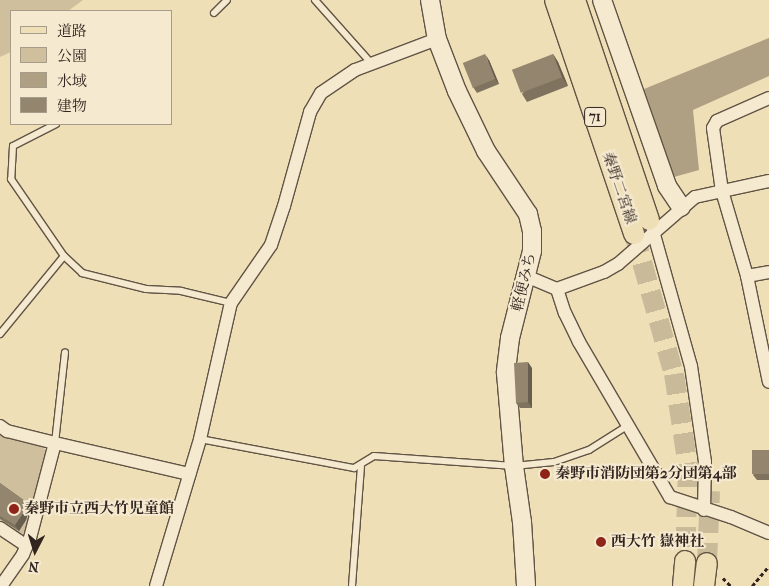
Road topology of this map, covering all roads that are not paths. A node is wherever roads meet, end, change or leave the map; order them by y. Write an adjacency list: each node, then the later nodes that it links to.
1 (227, 0): 7 (lane)
2 (315, 0): 9 (lane)
3 (430, 0): 8 (street, 軽便みち)
4 (555, 0): 15 (main road, 秦野二宮線 / 71)
5 (575, 0): 15 (main road, 秦野二宮線 / 71)
6 (602, 0): 14 (street)
7 (214, 13)
8 (437, 39): 9 (street); 18 (street, 軽便みち)
9 (372, 64): 21 (street)
10 (769, 98): 13 (street)
11 (54, 125): 16 (lane)
12 (769, 181): 13 (street)
13 (722, 190): 14 (street); 19 (street)
14 (681, 207): 15 (street)
15 (645, 228): 20 (street); 33 (street)
16 (64, 256): 21 (lane); 22 (lane)
17 (769, 272): 19 (street)
18 (526, 276): 20 (street); 31 (street, 軽便みち)
19 (747, 276): 24 (street)
20 (557, 288): 27 (street)
21 (231, 303): 28 (street)
22 (0, 334)
23 (65, 353): 29 (lane)
24 (767, 362): 25 (street)
25 (769, 382)
26 (0, 426): 29 (street)
27 (627, 426): 31 (lane); 33 (street)
28 (200, 439): 30 (lane); 32 (street)
29 (55, 443): 32 (street); 36 (street)
30 (361, 466): 31 (lane); 41 (lane)
31 (514, 466): 42 (street, 軽便みち)
32 (189, 474): 40 (street)
33 (704, 510): 35 (street)
34 (0, 528): 36 (street)
35 (769, 533)
36 (27, 546): 39 (street)
37 (686, 561): 43 (main road)
38 (707, 563): 44 (main road)
39 (1, 586)
40 (156, 586)
41 (352, 586)
42 (526, 586)
43 (683, 586)
44 (704, 586)

